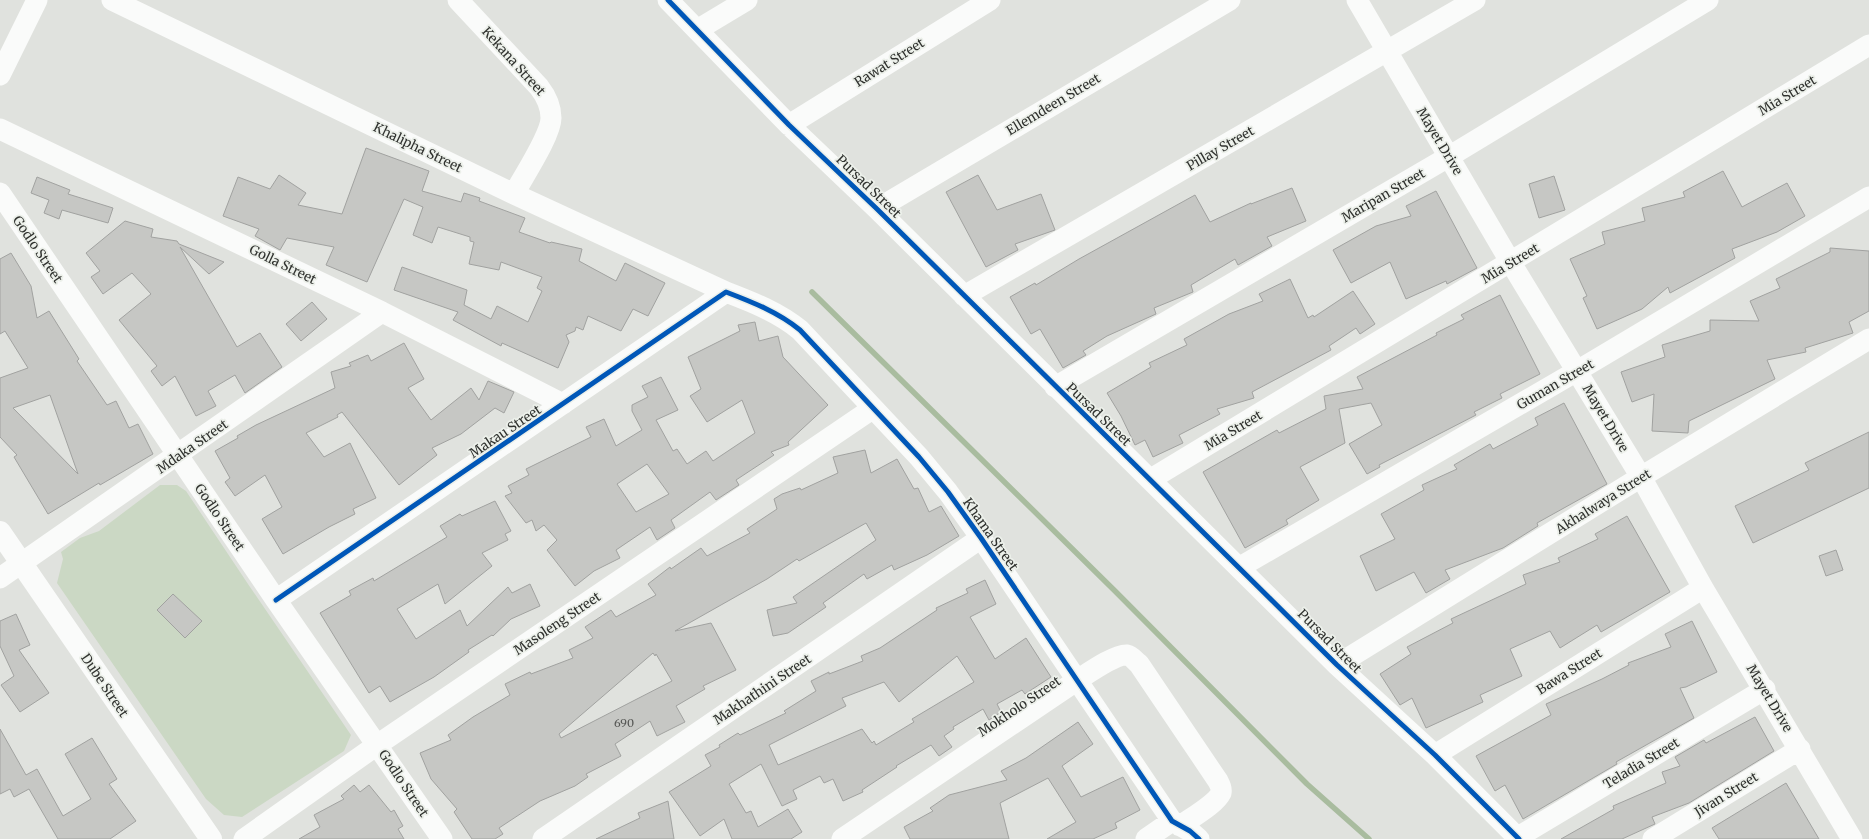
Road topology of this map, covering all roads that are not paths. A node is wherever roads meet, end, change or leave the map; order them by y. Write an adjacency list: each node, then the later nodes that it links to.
1 (37, 0): 14 (street)
2 (112, 0): 19 (street, Khalipha Street)
3 (458, 0): 19 (street, Kekana Street)
4 (668, 0): 11 (street, Pursad Street)
5 (747, 0): 11 (street)
6 (990, 0): 15 (street, Rawat Street)
7 (1230, 0): 21 (street, Ellemdeen Street)
8 (1357, 0): 13 (street, Mayet Drive)
9 (1475, 0): 13 (street, Pillay Street)
10 (1708, 0): 17 (street, Maripan Street)
11 (697, 30): 15 (street, Pursad Street)
12 (1869, 46): 22 (street, Mia Street)
13 (1387, 52): 17 (street, Mayet Drive); 24 (street, Pillay Street)
14 (0, 75)
15 (789, 125): 21 (street, Pursad Street)
16 (0, 129): 25 (street, Golla Street)
17 (1450, 156): 22 (street, Mayet Drive); 28 (street, Maripan Street)
18 (0, 193): 31 (street, Godlo Street)
19 (514, 194): 23 (street, Khalipha Street)
20 (1869, 197): 27 (street, Guman Street)
21 (877, 209): 24 (street, Pursad Street)
22 (1511, 263): 27 (street, Mayet Drive); 33 (street, Mia Street)
23 (726, 292): 29 (street, Makau Street); 30 (street, Khama Street)
24 (964, 296): 28 (street, Pursad Street)
25 (382, 312): 29 (street, Golla Street); 31 (street, Mdaka Street)
26 (1869, 339): 32 (street, Akhalwaya Street)
27 (1577, 371): 32 (street, Mayet Drive); 37 (street, Guman Street)
28 (1055, 387): 33 (street, Pursad Street)
29 (564, 404): 40 (street, Makau Street)
30 (872, 409): 35 (street, Khama Street); 44 (street, Masoleng Street)
31 (179, 455): 36 (street, Mdaka Street); 40 (street, Godlo Street)
32 (1641, 477): 39 (street, Mayet Drive); 41 (street, Akhalwaya Street)
33 (1151, 480): 37 (street, Pursad Street)
34 (0, 532): 36 (street, Dube Street)
35 (980, 538): 42 (street, Khama Street); 52 (street, Makhathini Street)
36 (22, 564): 38 (street, Mdaka Street); 49 (street, Dube Street)
37 (1240, 567): 41 (street, Pursad Street)
38 (0, 578)
39 (1704, 588): 43 (street, Mayet Drive); 46 (street, Bawa Street)
40 (276, 600): 44 (street, Godlo Street)
41 (1337, 665): 46 (street, Pursad Street)
42 (1076, 681): 47 (street, Khama Street); 47 (street, Mokholo Street); 53 (street, Mokholo Street)
43 (1765, 689): 45 (street, Mayet Drive); 48 (street, Teladia Street)
44 (377, 745): 50 (street, Masoleng Street); 51 (street, Godlo Street)
45 (1800, 748): 56 (street, Jivan Street); 57 (street, Mayet Drive)
46 (1435, 755): 48 (street, Pursad Street)
47 (1176, 823): 54 (street); 55 (street)
48 (1519, 838)
49 (211, 839)
50 (244, 839)
51 (442, 839)
52 (543, 839)
53 (842, 839)
54 (1146, 839)
55 (1199, 839)
56 (1653, 839)
57 (1852, 839)

